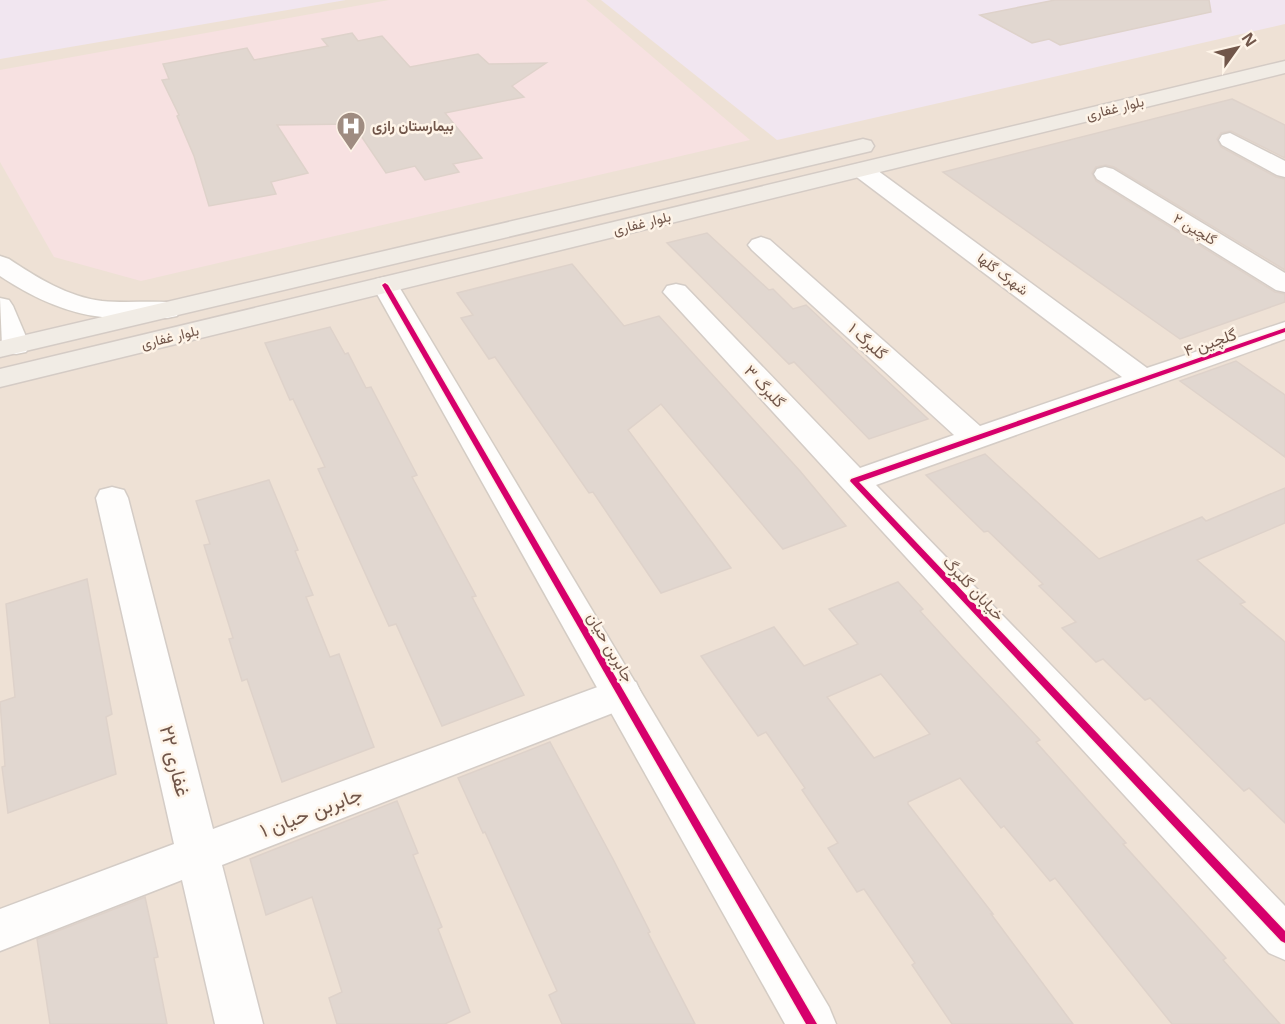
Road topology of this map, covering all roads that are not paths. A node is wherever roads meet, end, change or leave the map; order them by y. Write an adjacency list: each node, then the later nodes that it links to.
1 (1285, 46): 3 (main road, بلوار غفاری)
2 (1285, 67): 5 (main road, بلوار غفاری)
3 (951, 125)
4 (1230, 140): 6 (street)
5 (876, 158): 11 (main road, بلوار غفاری); 14 (main road, بلوار غفاری); 19 (street, شهرک گلها)
6 (1285, 170)
7 (1105, 174): 10 (street, گلچین ۲)
8 (761, 245): 21 (street, گلبرگ ۱)
9 (0, 264): 14 (street)
10 (1285, 284)
11 (385, 285): 20 (main road, بلوار غفاری); 24 (street, جابربن حیان)
12 (676, 292): 22 (street, گلبرگ ۳)
13 (0, 306): 17 (street)
14 (167, 310): 17 (main road, بلوار غفاری)
15 (1285, 330): 16 (street, گلچین ۴)
16 (1256, 340): 18 (street); 19 (street, گلچین ۴)
17 (8, 347)
18 (1285, 359)
19 (1154, 375): 21 (street)
20 (0, 378)
21 (975, 438): 22 (street)
22 (854, 481): 27 (street, خیابان گلبرگ)
23 (112, 498): 25 (street, غفاری ۲۲)
24 (622, 693): 25 (street, جابربن حیان ۱); 29 (street, جابربن حیان)
25 (198, 855): 26 (street, جابربن حیان ۱); 28 (street, غفاری ۲۲)
26 (0, 930)
27 (1285, 938)
28 (239, 1024)
29 (812, 1024)

